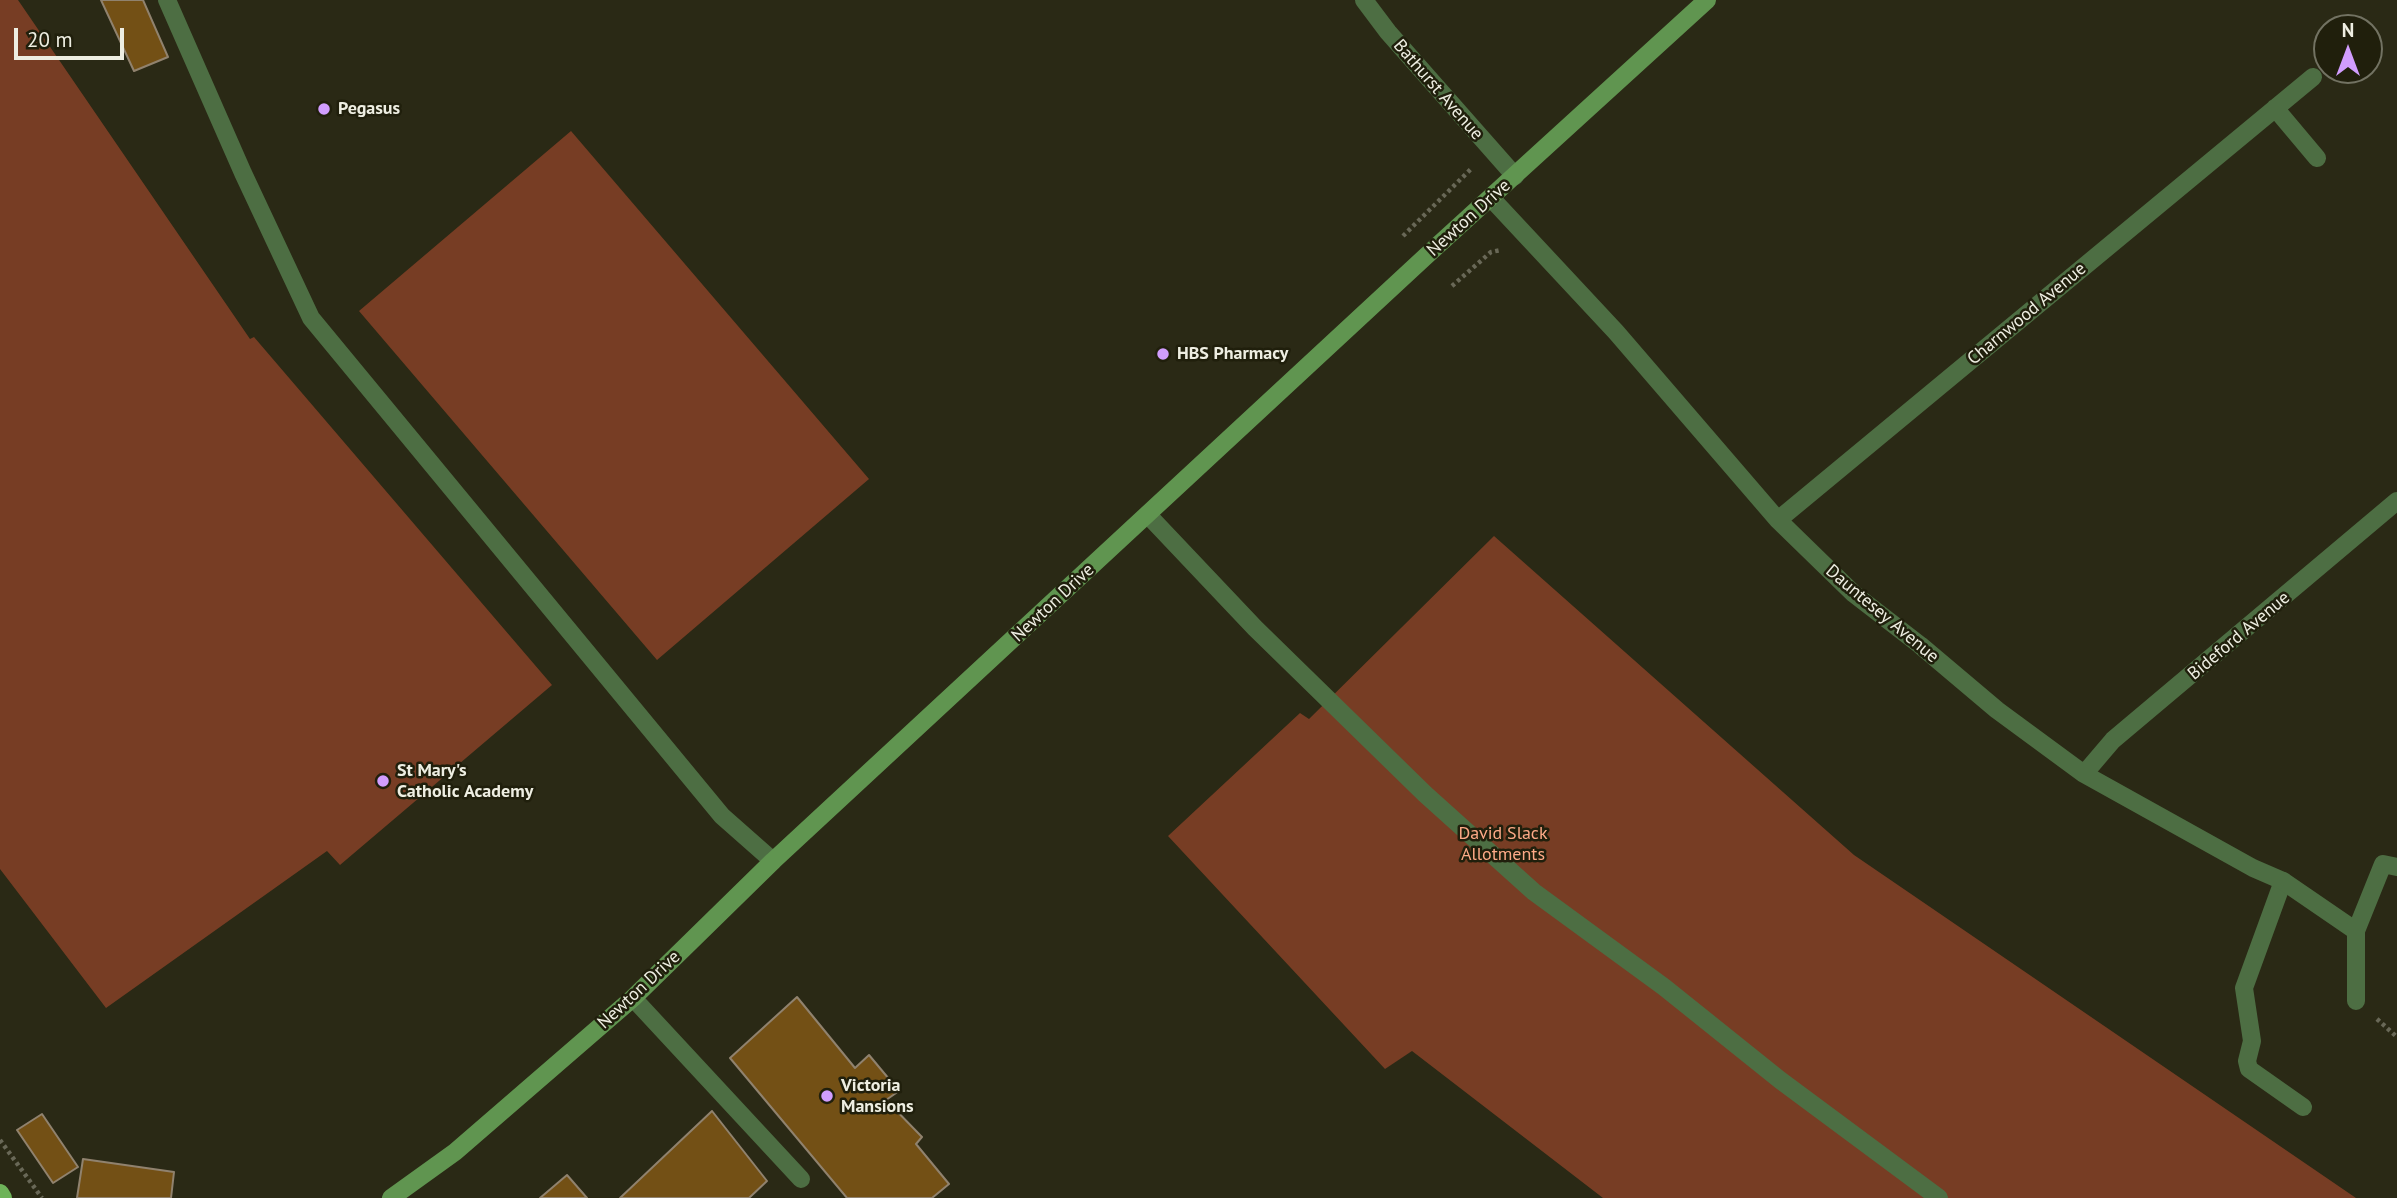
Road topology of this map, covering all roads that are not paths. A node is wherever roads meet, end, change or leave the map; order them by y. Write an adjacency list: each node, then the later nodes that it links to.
1 (167, 0): 13 (street)
2 (1364, 0): 7 (street, Bathurst Avenue)
3 (1707, 0): 7 (main road, Newton Drive)
4 (2313, 77): 5 (street, Charnwood Avenue)
5 (2275, 108): 6 (street); 11 (street, Charnwood Avenue)
6 (2317, 158)
7 (1516, 176): 8 (main road, Newton Drive)
8 (1491, 198): 10 (main road, Newton Drive); 11 (street, Dauntesey Avenue)
9 (2397, 501): 12 (street, Bideford Avenue)
10 (1148, 515): 13 (main road, Newton Drive); 24 (street)
11 (1778, 520): 12 (street, Dauntesey Avenue)
12 (2084, 774): 15 (street, Dauntesey Avenue)
13 (773, 861): 17 (main road, Newton Drive)
14 (2397, 867): 16 (street)
15 (2283, 881): 16 (street, Dauntesey Avenue); 19 (street)
16 (2356, 931): 18 (street)
17 (633, 998): 20 (street); 23 (main road, Newton Drive)
18 (2356, 1001)
19 (2303, 1107)
20 (801, 1179)
21 (0, 1193): 22 (main road)
22 (3, 1198)
23 (391, 1198)
24 (1939, 1198)

